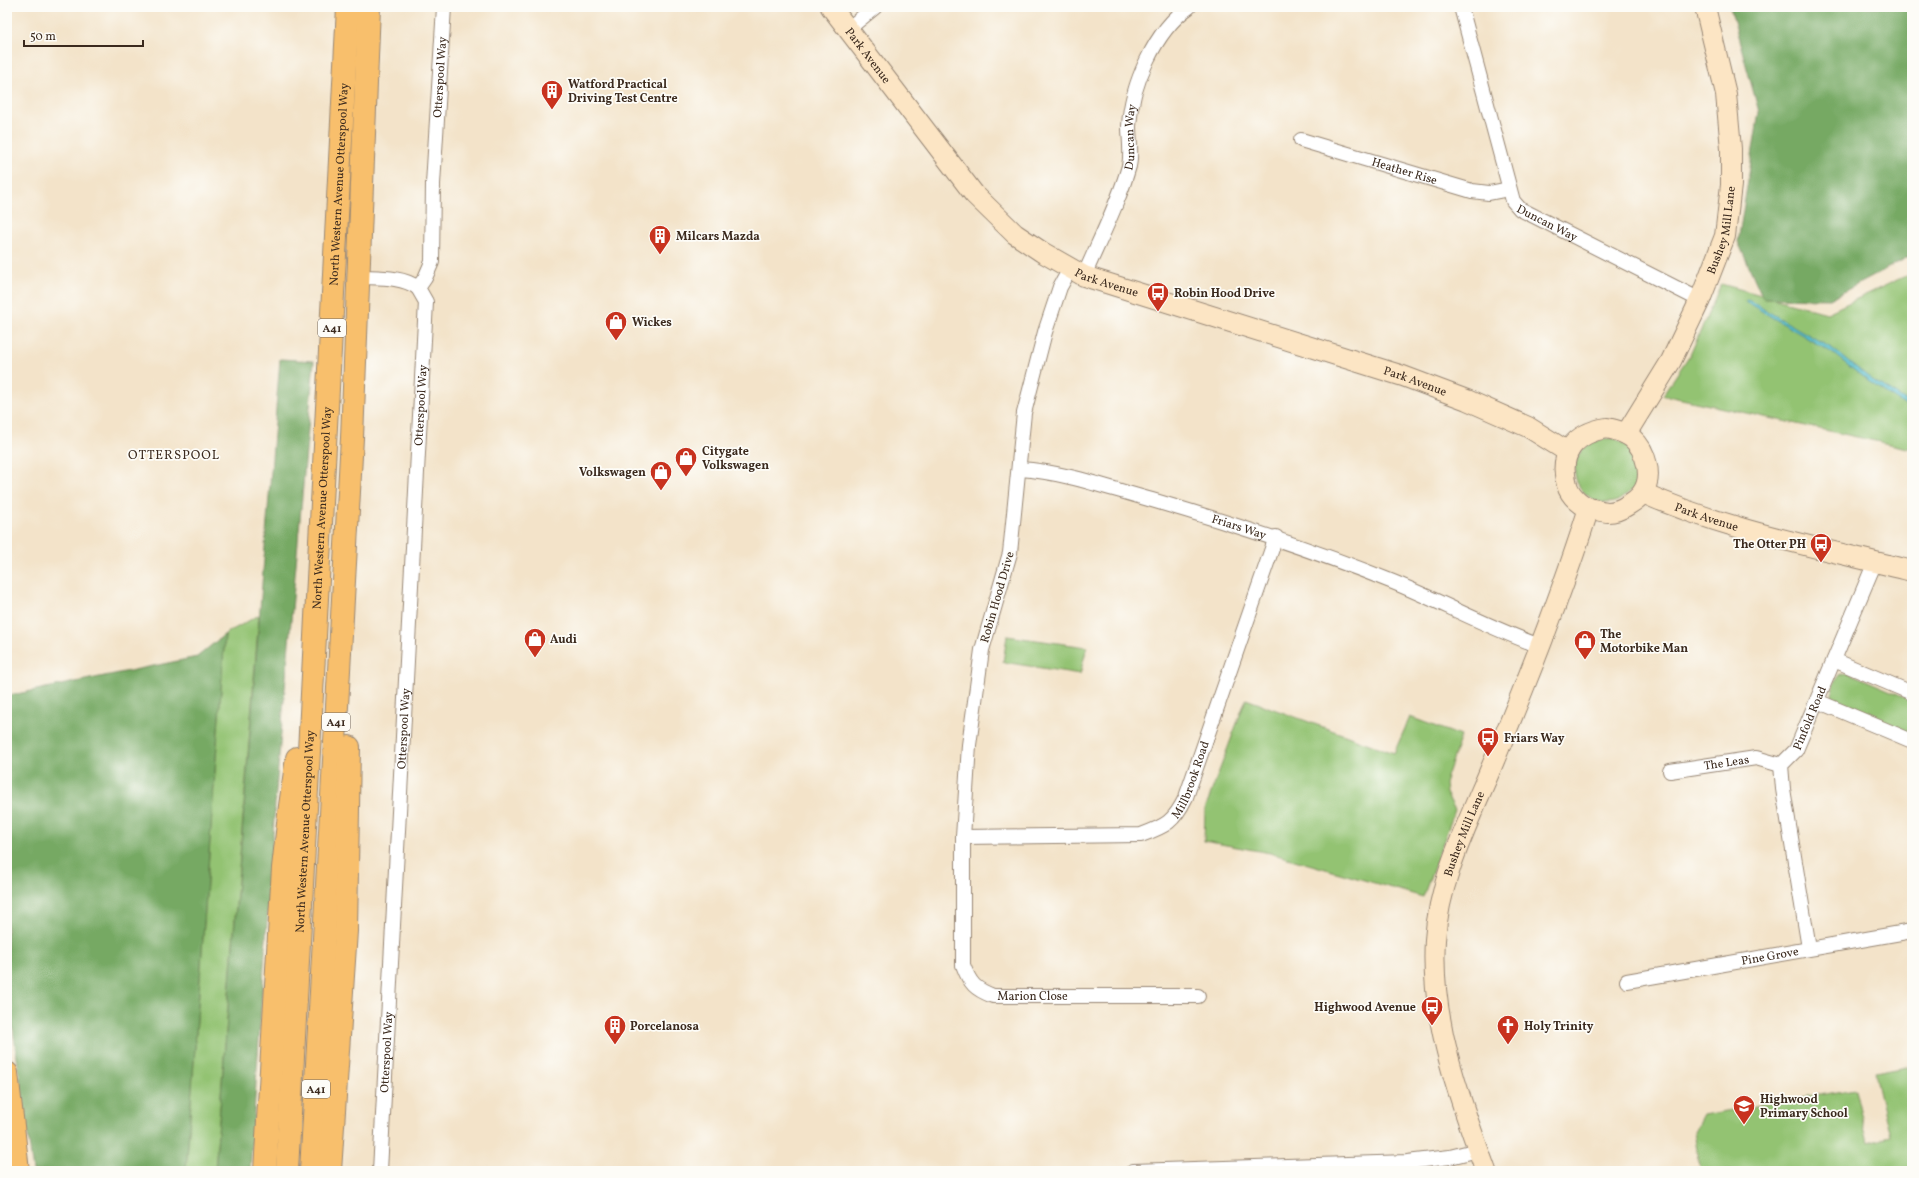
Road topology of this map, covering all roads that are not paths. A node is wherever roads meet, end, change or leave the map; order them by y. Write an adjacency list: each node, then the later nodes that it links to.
1 (348, 7): 26 (highway, North Western Avenue Otterspool Way / A41)
2 (369, 7): 13 (highway, North Western Avenue Otterspool Way / A41)
3 (444, 7): 14 (street, Otterspool Way)
4 (831, 7): 9 (street, Park Avenue)
5 (876, 7): 9 (street)
6 (1189, 7): 12 (street, Duncan Way)
7 (1461, 7): 11 (street, Duncan Way)
8 (1705, 7): 15 (street, Bushey Mill Lane)
9 (848, 29): 12 (street, Park Avenue)
10 (1301, 140): 11 (street, Heather Rise)
11 (1509, 189): 15 (street, Duncan Way)
12 (1077, 272): 18 (street, Park Avenue); 19 (street, Robin Hood Drive)
13 (359, 276): 14 (street); 17 (highway, North Western Avenue Otterspool Way / A41)
14 (418, 288): 45 (street, Otterspool Way)
15 (1700, 300): 16 (street, Bushey Mill Lane)
16 (1626, 434): 18 (street); 20 (street)
17 (352, 438): 43 (highway, North Western Avenue Otterspool Way / A41); 44 (highway)
18 (1568, 452): 21 (street)
19 (1020, 469): 22 (street, Friars Way); 33 (street, Robin Hood Drive)
20 (1643, 493): 21 (street); 23 (street, Park Avenue)
21 (1589, 508): 25 (street, Bushey Mill Lane)
22 (1276, 538): 25 (street, Friars Way); 33 (street, Millbrook Road)
23 (1875, 562): 24 (street, Park Avenue); 27 (street, Pinfold Road)
24 (1912, 571)
25 (1540, 646): 39 (street, Bushey Mill Lane)
26 (315, 648): 41 (highway); 42 (highway, A41)
27 (1834, 660): 28 (street); 29 (street, Pinfold Road)
28 (1912, 692)
29 (1817, 701): 30 (street); 31 (street, Pinfold Road)
30 (1912, 741)
31 (1782, 765): 32 (street, The Leas); 35 (street)
32 (1670, 771)
33 (963, 837): 37 (street, Marion Close)
34 (1912, 931): 35 (street, Pine Grove)
35 (1809, 948): 36 (street, Pine Grove)
36 (1627, 981)
37 (1198, 996)
38 (7, 1073): 40 (highway)
39 (1478, 1150): 46 (street); 47 (street, Bushey Mill Lane)
40 (18, 1171)
41 (265, 1171)
42 (287, 1171)
43 (311, 1171)
44 (330, 1171)
45 (380, 1171)
46 (1133, 1171)
47 (1486, 1171)

